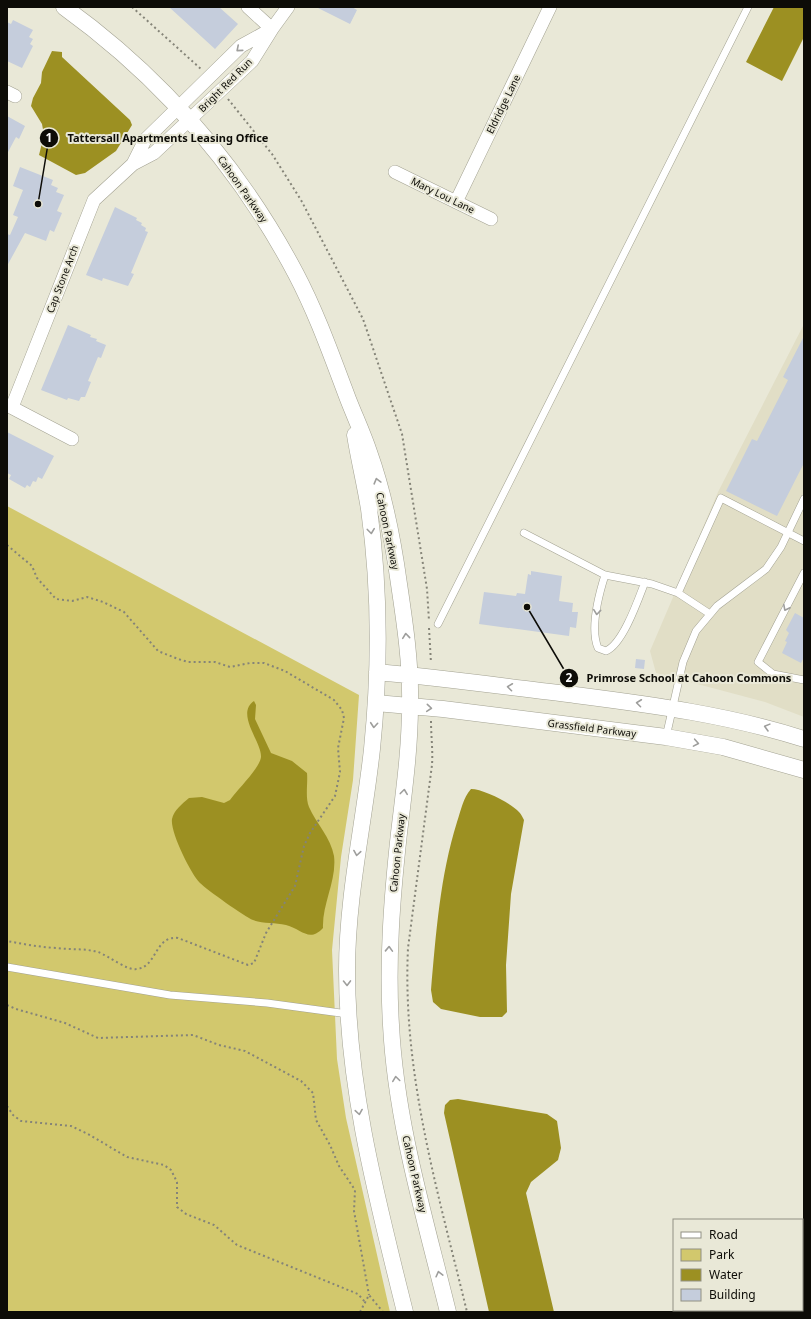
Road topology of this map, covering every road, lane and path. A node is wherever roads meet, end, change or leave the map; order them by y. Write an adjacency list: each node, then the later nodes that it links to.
1 (64, 7): 7 (street, Cahoon Parkway)
2 (248, 7): 6 (street)
3 (288, 7): 6 (street, Bright Red Run)
4 (550, 7): 11 (street, Eldridge Lane)
5 (748, 7): 26 (lane)
6 (272, 28): 7 (street, Bright Red Run, one-way to 7); 8 (street, Bright Red Run)
7 (178, 108): 8 (street, Cahoon Parkway); 9 (street, Cap Stone Arch)
8 (190, 120): 9 (street, Cap Stone Arch); 13 (street, Cahoon Parkway)
9 (132, 164): 14 (street, Cap Stone Arch)
10 (395, 172): 11 (street, Mary Lou Lane)
11 (456, 202): 12 (street, Mary Lou Lane)
12 (491, 219)
13 (347, 397): 27 (street, Cahoon Parkway, one-way to 27); 28 (street, Cahoon Parkway, one-way to 13)
14 (10, 406): 15 (street)
15 (72, 439)
16 (804, 499): 17 (lane)
17 (788, 532): 19 (lane); 24 (lane); 25 (lane)
18 (524, 533): 21 (lane)
19 (804, 541)
20 (7, 545): 37 (path)
21 (605, 575): 23 (lane); 23 (lane, one-way to 23)
22 (803, 577): 29 (lane, one-way to 29)
23 (645, 582): 24 (lane)
24 (678, 593): 25 (lane)
25 (710, 614): 32 (lane)
26 (438, 624)
27 (377, 672): 28 (street); 30 (street, Cahoon Parkway)
28 (410, 675): 31 (street, Cahoon Parkway); 32 (street, one-way to 28)
29 (804, 680)
30 (376, 703): 31 (street, Grassfield Parkway); 40 (street, Cahoon Parkway, one-way to 40)
31 (410, 706): 34 (street, Grassfield Parkway, one-way to 34); 47 (street, Cahoon Parkway, one-way to 31)
32 (672, 707): 34 (lane); 35 (street, one-way to 32)
33 (431, 735): 48 (path)
34 (666, 737): 36 (street, Grassfield Parkway, one-way to 36)
35 (804, 739)
36 (804, 770)
37 (7, 941)
38 (7, 967): 40 (lane)
39 (7, 1005): 42 (path)
40 (348, 1014): 46 (street, Cahoon Parkway, one-way to 46)
41 (7, 1106): 43 (path)
42 (369, 1295): 43 (path); 45 (path)
43 (365, 1302): 44 (path)
44 (360, 1312)
45 (383, 1312)
46 (405, 1312)
47 (448, 1312)
48 (467, 1312)

